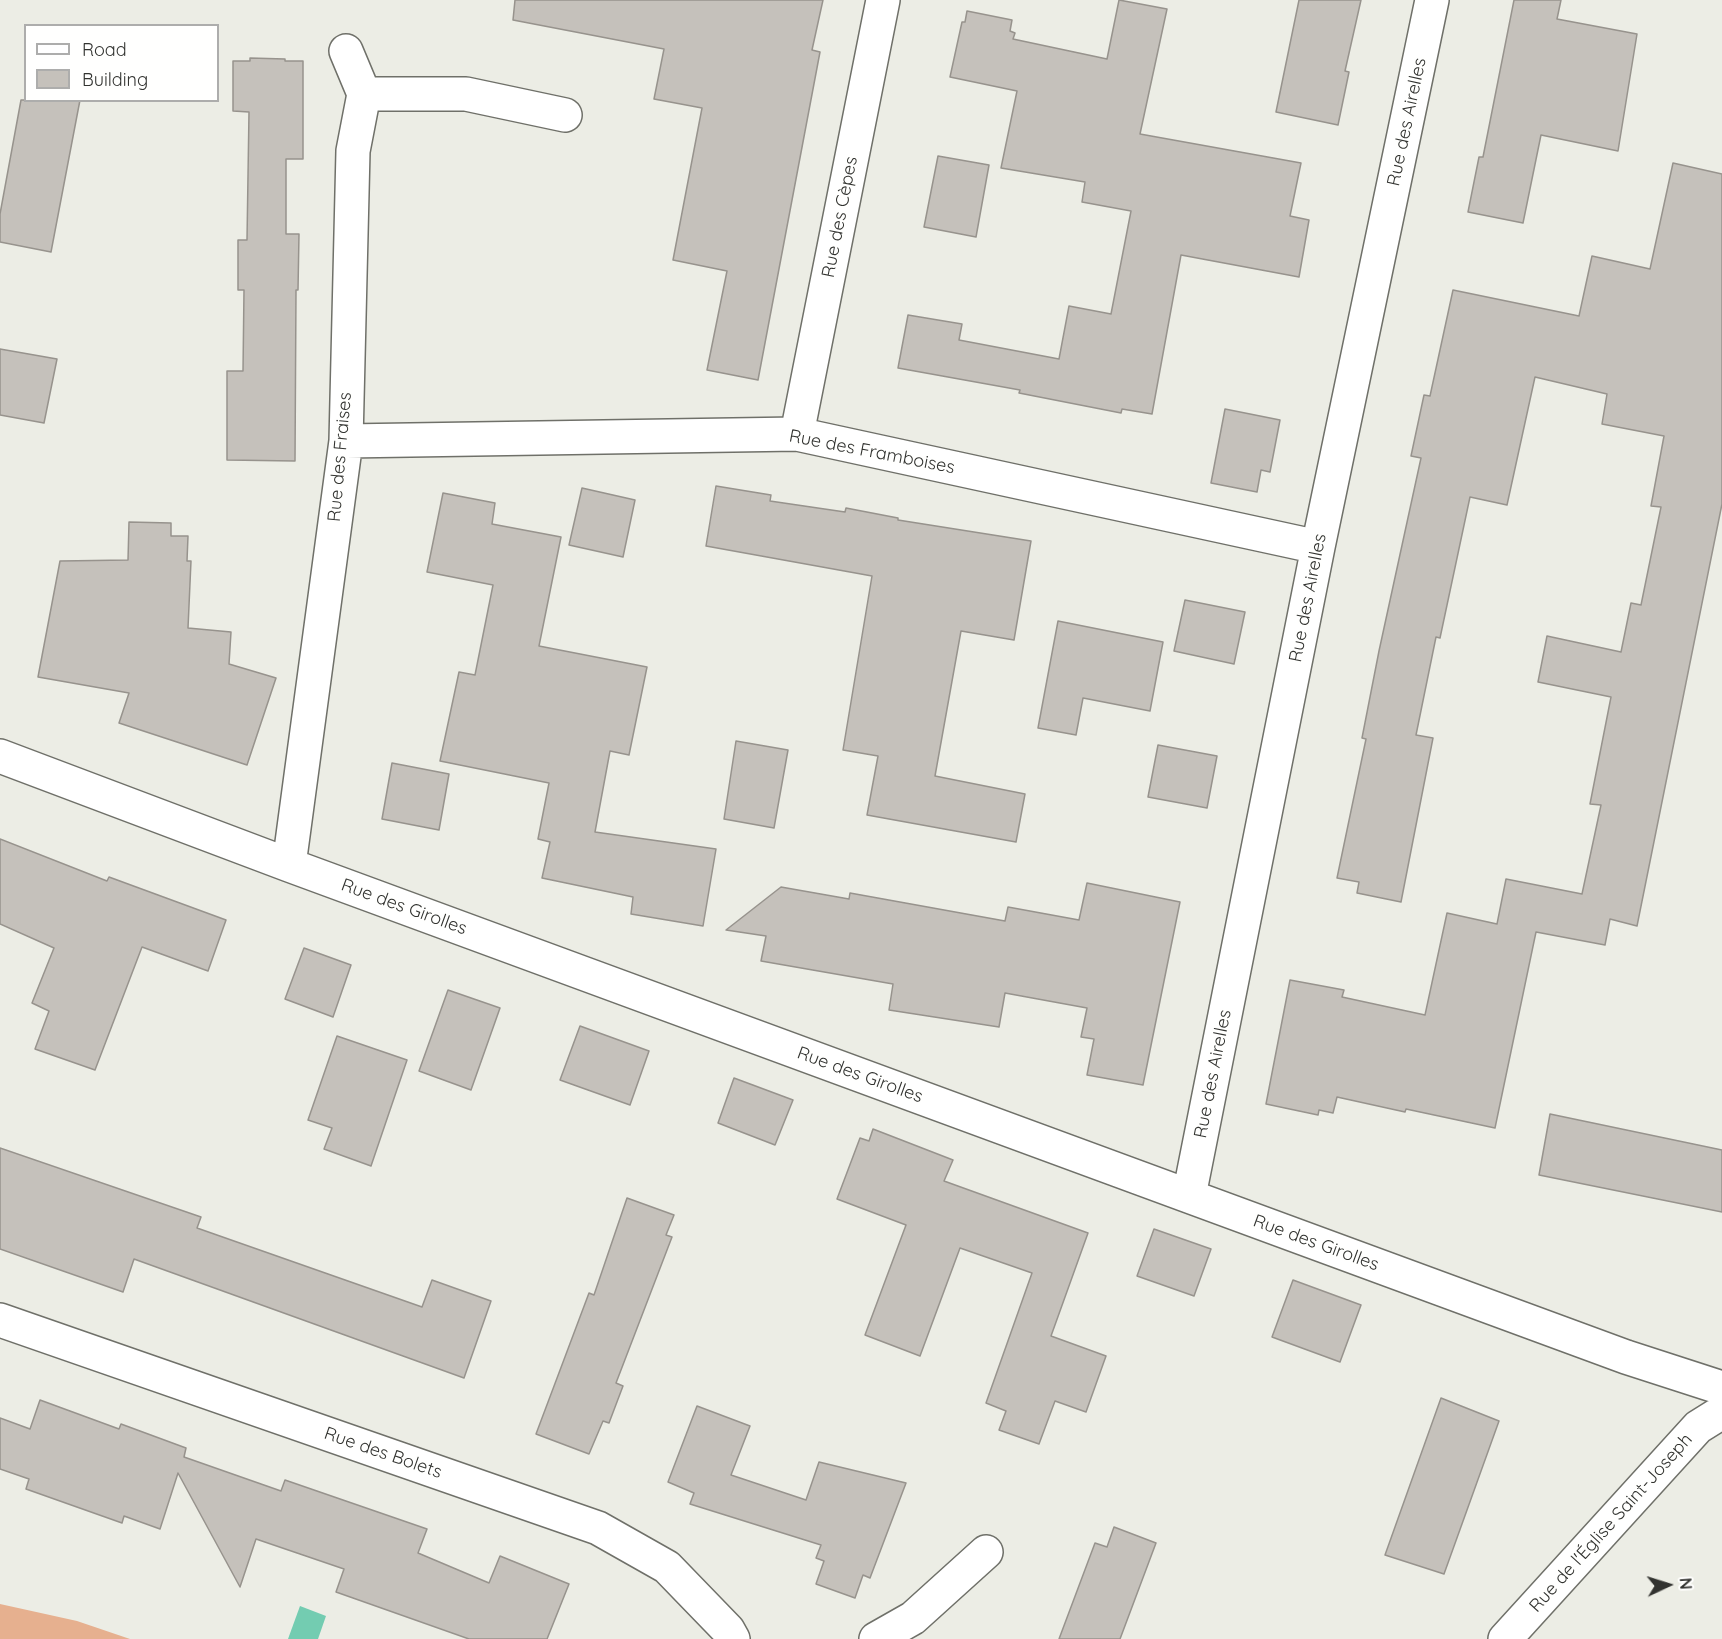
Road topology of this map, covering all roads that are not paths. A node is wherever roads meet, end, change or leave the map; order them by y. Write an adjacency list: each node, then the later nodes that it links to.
1 (883, 0): 6 (street, Rue des Cèpes)
2 (1432, 0): 8 (street, Rue des Airelles)
3 (346, 51): 4 (street)
4 (364, 94): 5 (street); 7 (street, Rue des Fraises)
5 (566, 115)
6 (797, 434): 7 (street, Rue des Framboises); 8 (street, Rue des Framboises)
7 (346, 441): 10 (street, Rue des Fraises)
8 (1318, 547): 11 (street, Rue des Airelles)
9 (0, 756): 10 (street, Rue des Girolles)
10 (289, 865): 11 (street, Rue des Girolles)
11 (1189, 1196): 13 (street, Rue des Girolles)
12 (0, 1320): 16 (street, Rue des Bolets)
13 (1722, 1388)
14 (1722, 1412): 18 (street, Rue de l'Église Saint-Joseph)
15 (986, 1552): 17 (street)
16 (733, 1639)
17 (876, 1639)
18 (1505, 1639)

